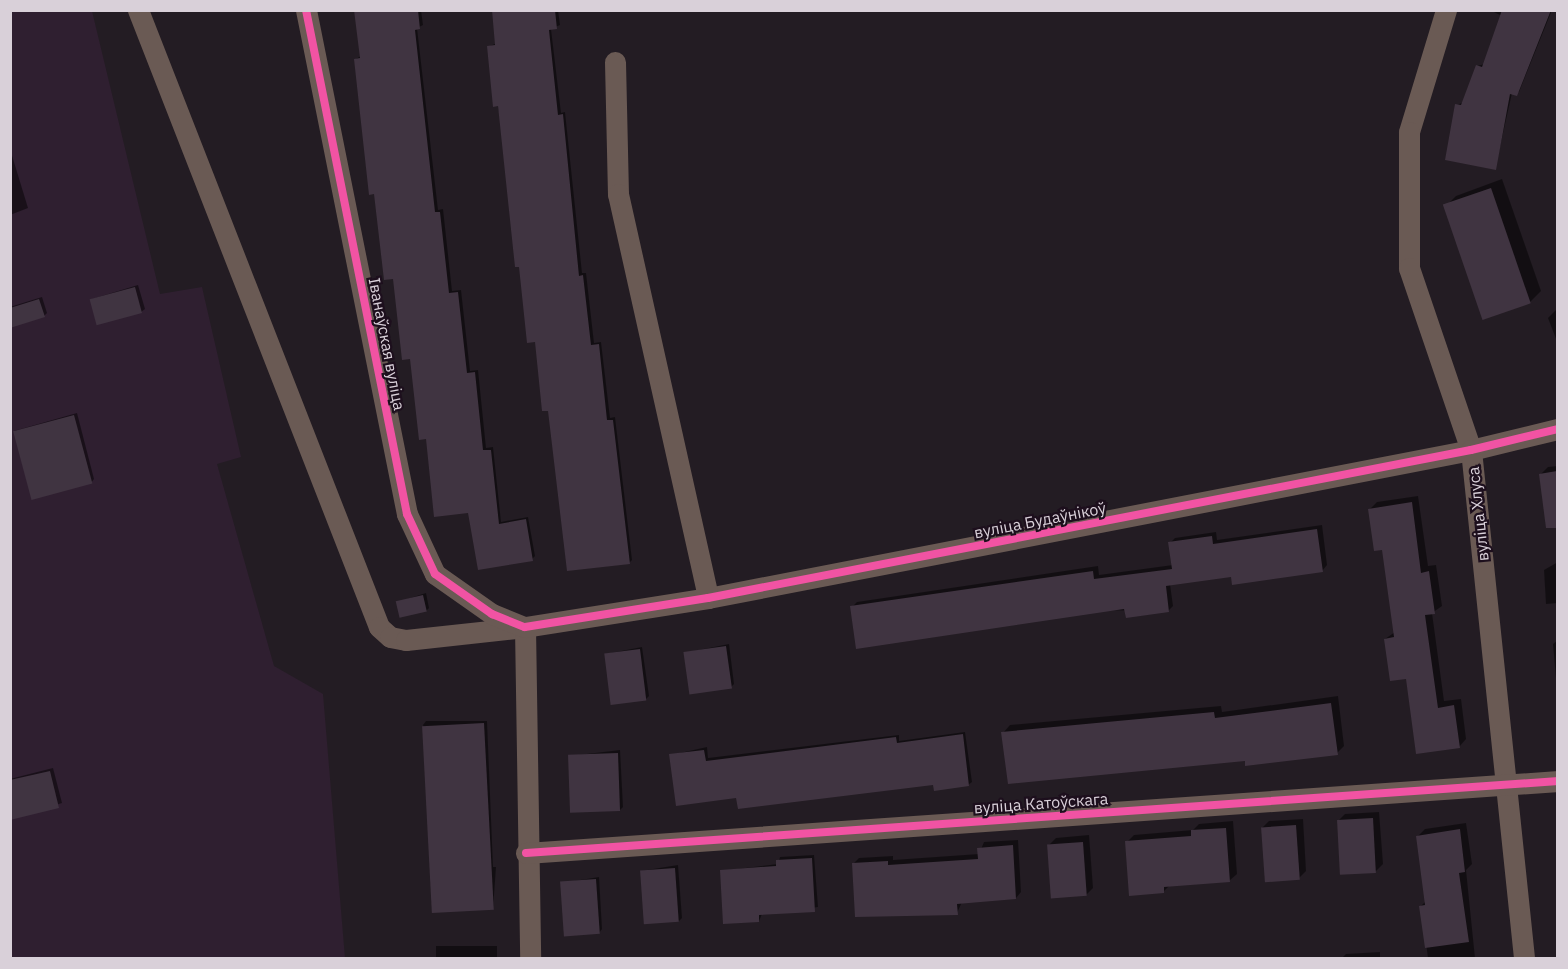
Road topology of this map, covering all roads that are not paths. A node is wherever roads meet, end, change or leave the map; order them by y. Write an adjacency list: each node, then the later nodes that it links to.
1 (138, 10): 8 (street)
2 (306, 10): 8 (street, Іванаўская вуліца)
3 (1446, 10): 6 (street, вуліца Хлуса)
4 (615, 62): 7 (street)
5 (1557, 429): 6 (street, вуліца Будаўнікоў)
6 (1471, 450): 7 (street, вуліца Будаўнікоў); 10 (street, вуліца Хлуса)
7 (708, 597): 8 (street, вуліца Будаўнікоў)
8 (525, 627): 11 (street)
9 (1557, 781): 10 (street, вуліца Катоўскага)
10 (1506, 784): 11 (street, вуліца Катоўскага); 13 (street, вуліца Хлуса)
11 (526, 852): 12 (street)
12 (530, 958)
13 (1524, 958)

